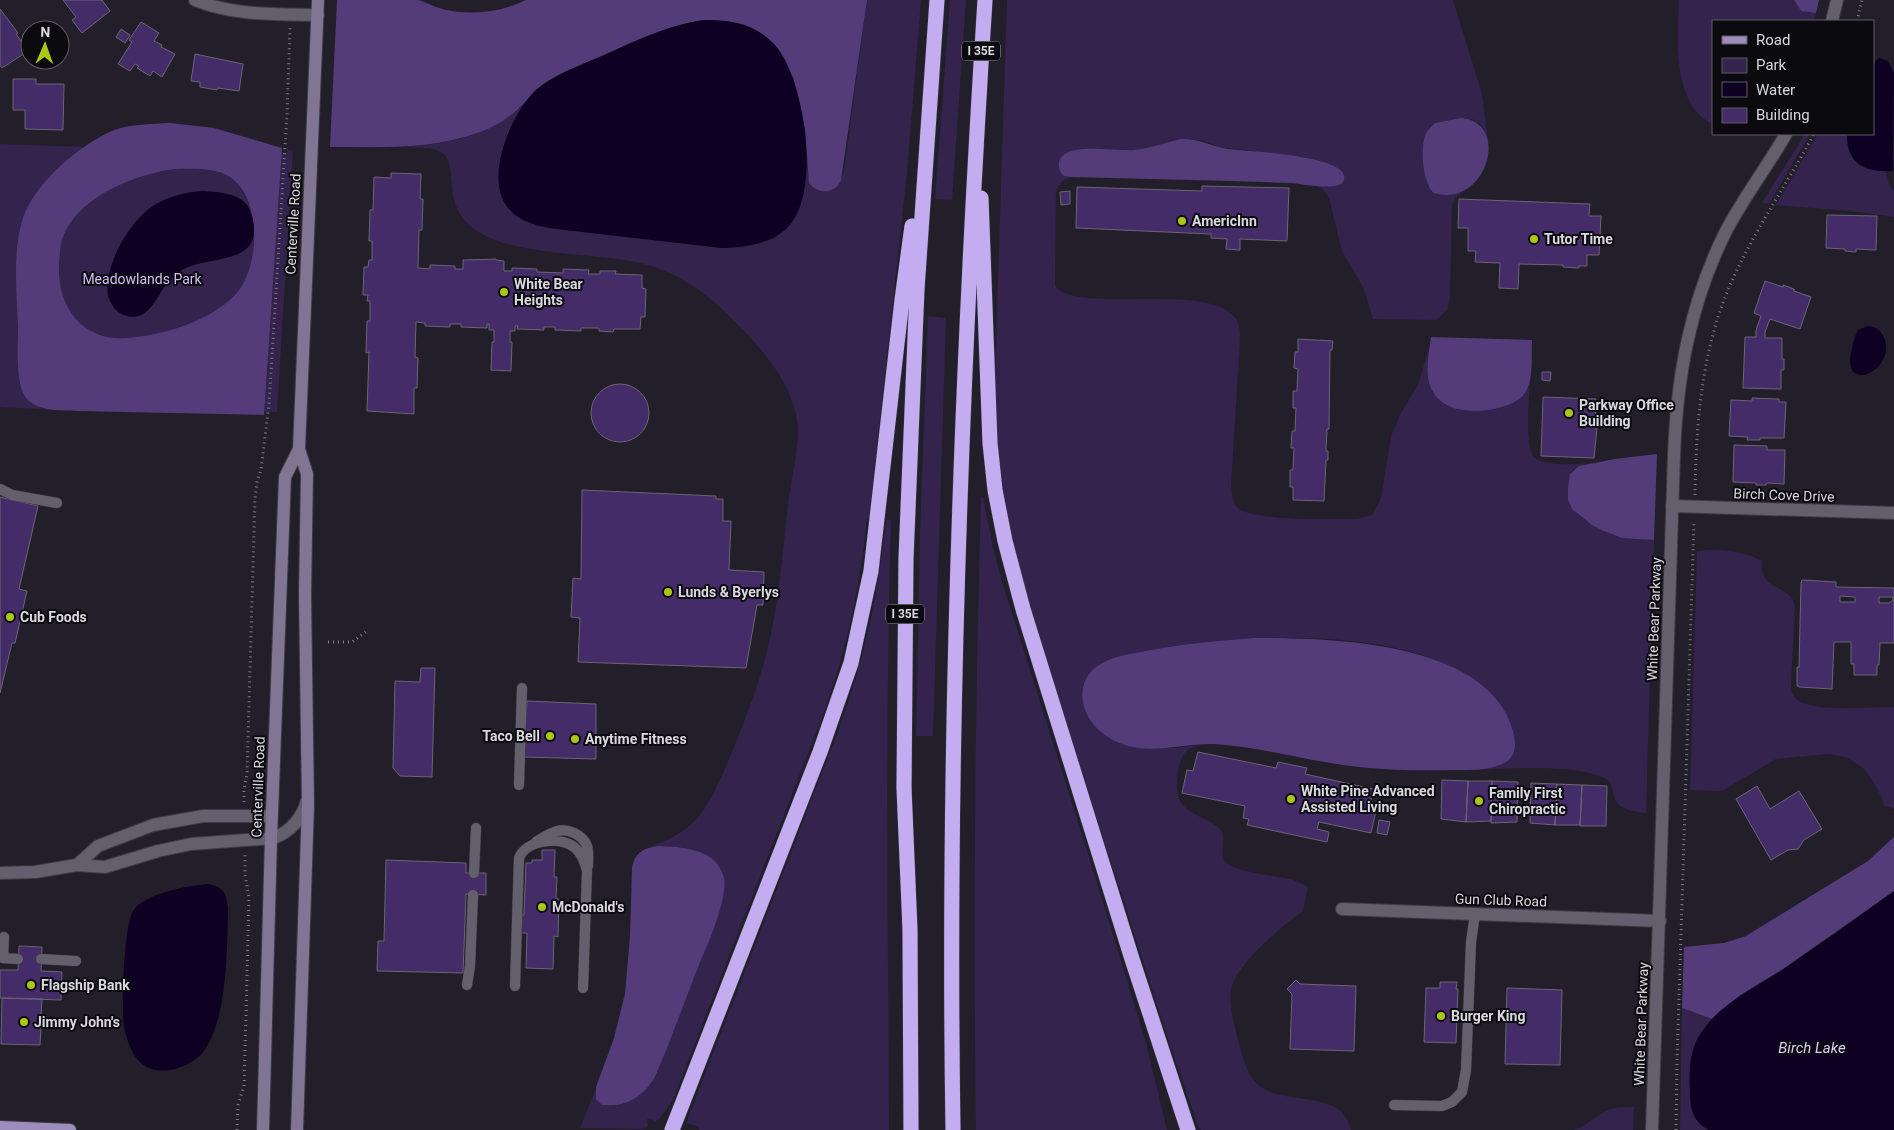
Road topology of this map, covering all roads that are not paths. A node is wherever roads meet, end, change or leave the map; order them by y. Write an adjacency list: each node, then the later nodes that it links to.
1 (195, 0): 6 (street)
2 (318, 0): 6 (main road, Centerville Road)
3 (937, 0): 8 (highway, I 35E)
4 (985, 0): 9 (highway, I 35E)
5 (1837, 0): 7 (street)
6 (318, 15): 11 (main road, Centerville Road)
7 (1832, 20)
8 (929, 98): 41 (highway); 42 (highway, I 35E)
9 (978, 101): 43 (highway, I 35E); 44 (highway)
10 (1785, 135): 14 (street, White Bear Parkway)
11 (299, 449): 18 (main road, Centerville Road); 19 (main road, Centerville Road)
12 (0, 489): 13 (lane)
13 (56, 504)
14 (1672, 506): 15 (street, Birch Cove Drive); 28 (street, White Bear Parkway)
15 (1894, 514)
16 (522, 688): 17 (lane)
17 (519, 785)
18 (308, 793): 21 (street); 40 (main road, Centerville Road)
19 (272, 816): 21 (main road, Centerville Road); 22 (street)
20 (476, 828): 24 (lane)
21 (271, 838): 22 (street); 39 (main road, Centerville Road)
22 (77, 865): 23 (street)
23 (0, 873)
24 (474, 873)
25 (473, 895): 33 (lane)
26 (1342, 910): 27 (street, Gun Club Road)
27 (1475, 914): 28 (street, Gun Club Road); 36 (lane)
28 (1660, 921): 45 (street, White Bear Parkway)
29 (4, 937): 30 (lane)
30 (18, 959)
31 (41, 960): 32 (lane)
32 (76, 961)
33 (467, 985)
34 (515, 986): 35 (lane)
35 (583, 988)
36 (1394, 1106)
37 (0, 1128): 38 (main road)
38 (70, 1130)
39 (263, 1130)
40 (297, 1130)
41 (672, 1130)
42 (912, 1130)
43 (953, 1130)
44 (1188, 1130)
45 (1652, 1130)

